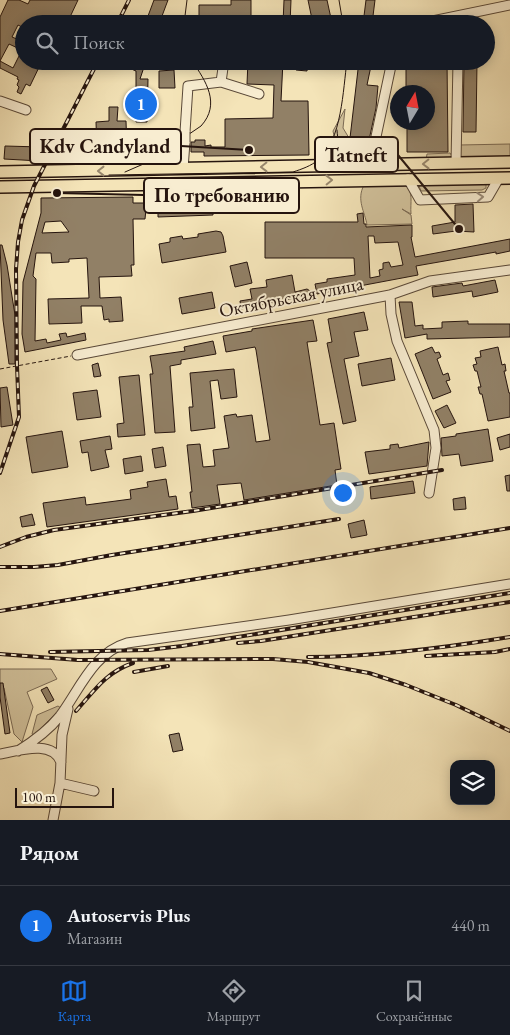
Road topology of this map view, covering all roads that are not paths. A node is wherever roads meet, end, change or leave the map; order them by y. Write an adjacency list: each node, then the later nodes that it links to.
1 (510, 5): 2 (street)
2 (476, 15)
3 (223, 70): 6 (street)
4 (390, 70): 12 (street)
5 (458, 70): 11 (street)
6 (221, 82): 7 (street); 13 (street, bridge)
7 (258, 94)
8 (0, 101): 9 (street)
9 (26, 110)
10 (510, 162): 11 (main road)
11 (456, 163): 12 (main road, one-way to 12)
12 (370, 165): 13 (main road, one-way to 13)
13 (184, 169): 14 (main road, one-way to 14)
14 (0, 172)
15 (504, 178): 16 (main road); 16 (street, one-way to 15)
16 (408, 179): 17 (main road, one-way to 16)
17 (0, 187)
18 (510, 270): 19 (street, Октябрьская улица)
19 (390, 295): 20 (street, Октябрьская улица); 21 (street)
20 (77, 355)
21 (429, 492)
22 (510, 584): 23 (street)
23 (72, 699): 24 (street); 26 (street)
24 (18, 751): 25 (street); 26 (street)
25 (0, 754)
26 (62, 765): 27 (street)
27 (60, 783): 28 (street); 29 (street)
28 (94, 791)
29 (53, 820)

